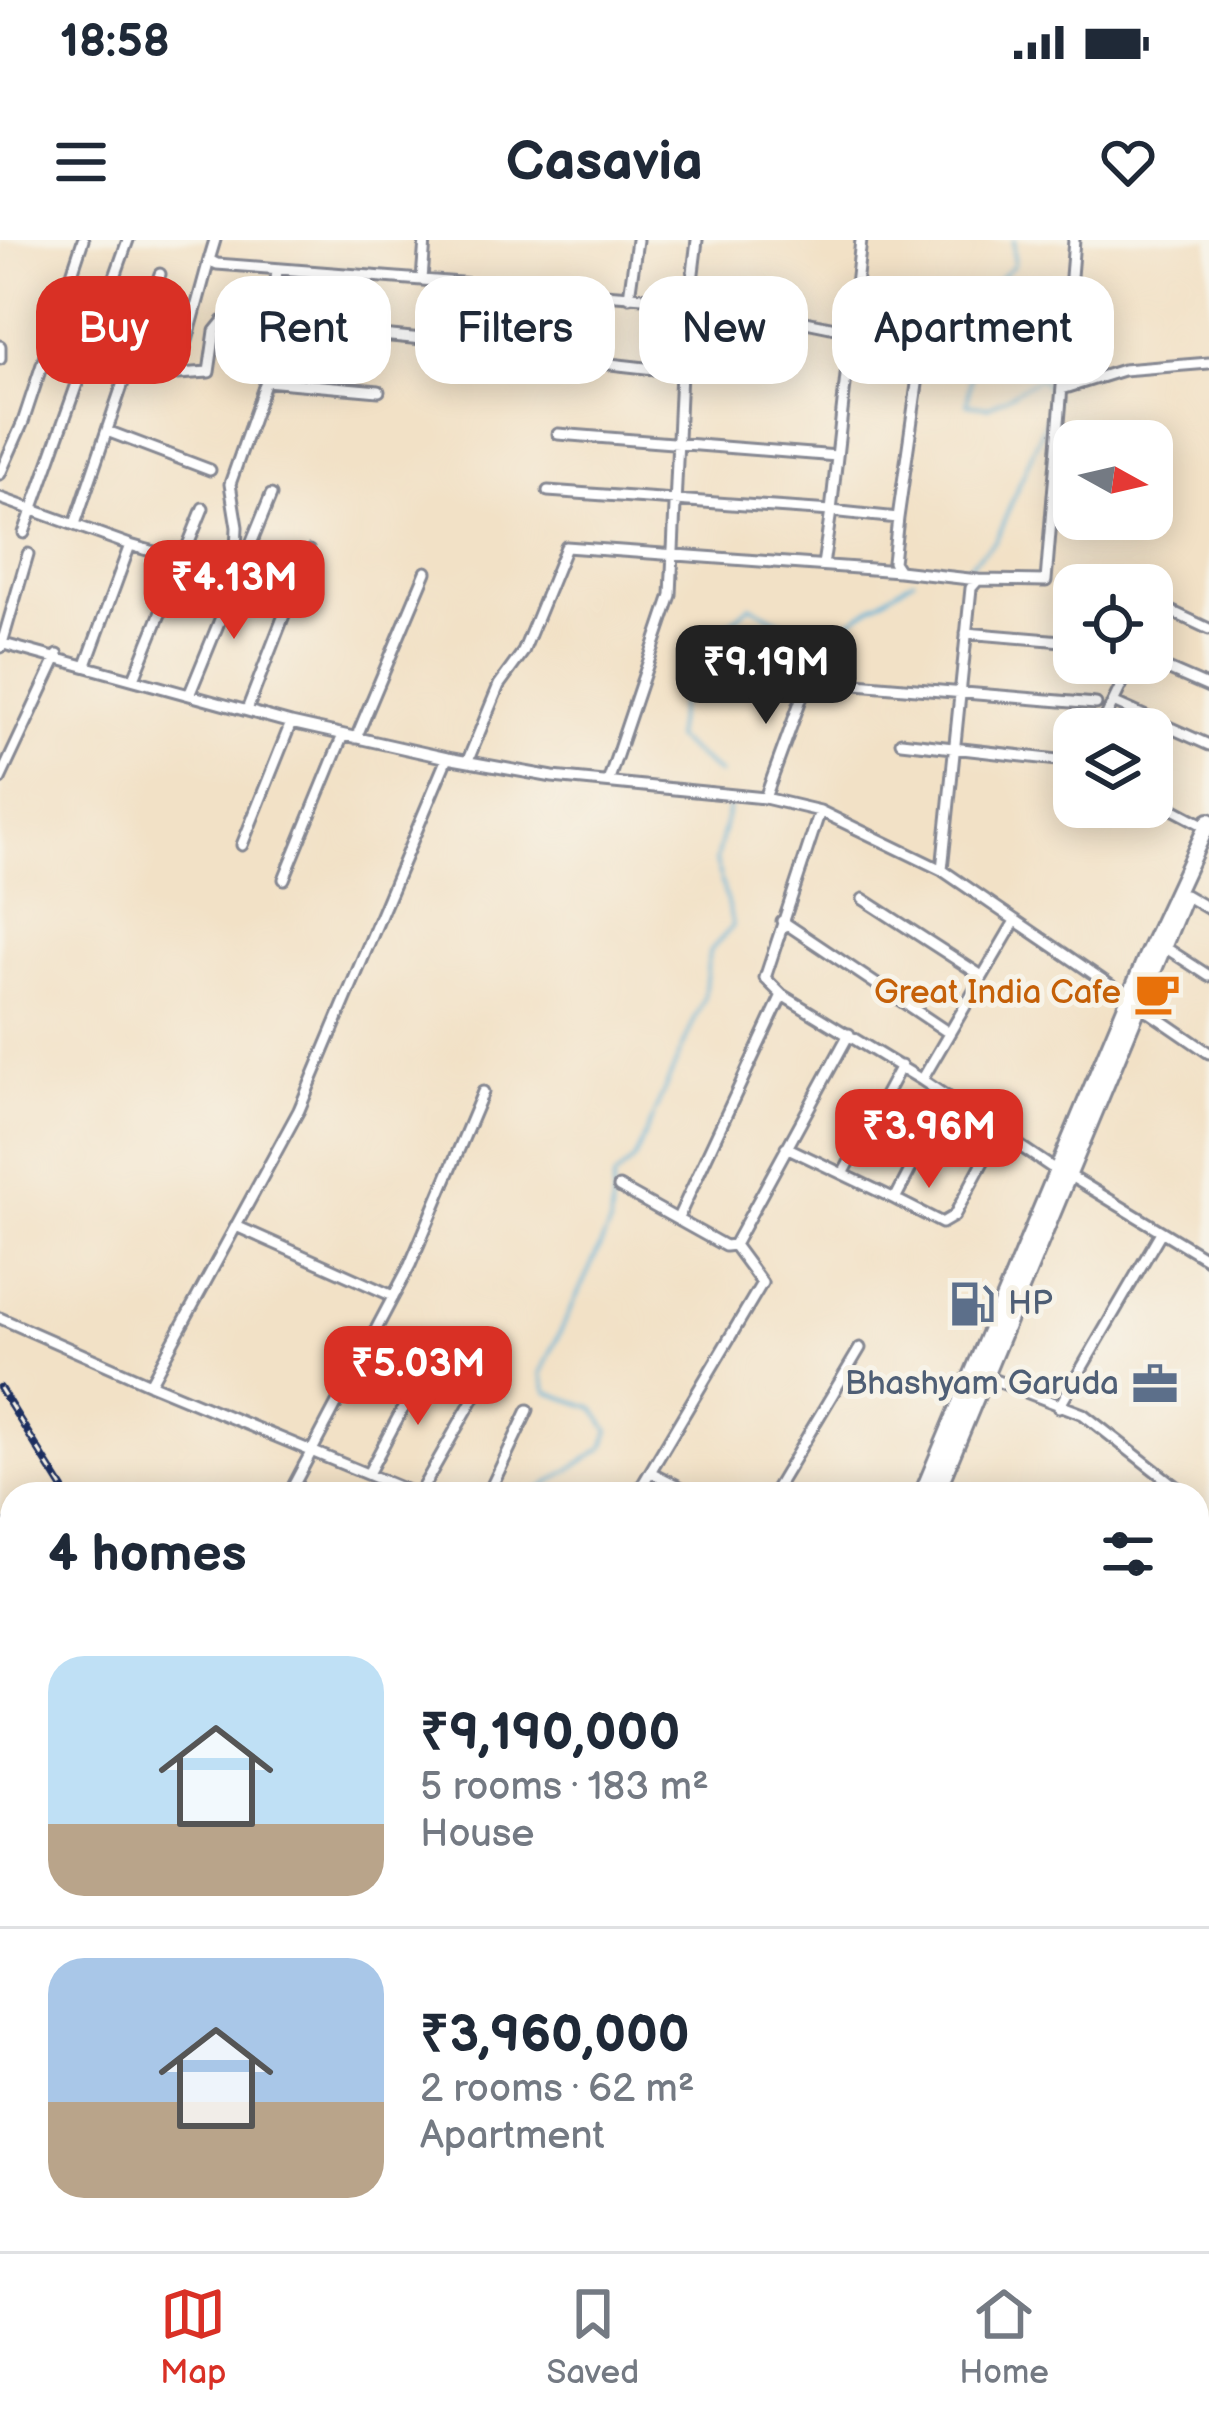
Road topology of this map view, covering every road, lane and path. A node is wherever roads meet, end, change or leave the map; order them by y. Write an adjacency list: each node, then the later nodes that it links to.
1 (83, 240): 36 (street)
2 (128, 240): 41 (street)
3 (215, 240): 9 (street)
4 (425, 240): 13 (street)
5 (637, 240): 18 (street)
6 (697, 240): 14 (street)
7 (861, 240): 15 (street)
8 (1074, 240): 29 (street)
9 (209, 260): 10 (street); 20 (street)
10 (277, 270): 12 (street); 16 (street)
11 (160, 274): 31 (street)
12 (276, 276)
13 (422, 276)
14 (693, 276)
15 (858, 276)
16 (415, 280)
17 (615, 296): 18 (street)
18 (628, 297): 19 (street)
19 (639, 298)
20 (215, 336)
21 (0, 346): 22 (street)
22 (0, 359)
23 (1209, 363): 29 (street)
24 (265, 384): 55 (street)
25 (300, 384): 30 (street)
26 (680, 384): 33 (street)
27 (847, 384): 34 (street)
28 (917, 384): 44 (street)
29 (1062, 389): 56 (street)
30 (379, 391)
31 (106, 431): 35 (street); 45 (street)
32 (558, 434): 33 (street)
33 (677, 444): 34 (street); 39 (street)
34 (837, 456): 43 (street)
35 (210, 470)
36 (0, 474)
37 (548, 491): 39 (street)
38 (271, 495): 55 (street)
39 (674, 496): 43 (street); 50 (street)
40 (0, 498): 41 (street)
41 (32, 508): 45 (street); 46 (street)
42 (203, 508): 51 (street)
43 (831, 511): 44 (street); 52 (street)
44 (898, 518): 53 (street)
45 (74, 524): 47 (street)
46 (24, 532)
47 (130, 545): 51 (street); 63 (street)
48 (309, 551): 73 (street)
49 (28, 554): 61 (street)
50 (670, 554): 52 (street); 82 (street); 83 (street)
51 (180, 560): 55 (street); 65 (street)
52 (823, 566): 53 (street)
53 (899, 571): 56 (street)
54 (426, 572): 76 (street)
55 (235, 575): 69 (street)
56 (977, 580): 59 (street)
57 (1173, 612): 58 (street)
58 (1209, 629)
59 (966, 633): 60 (street); 68 (street)
60 (1053, 639)
61 (1, 645): 62 (street)
62 (58, 656): 63 (street); 84 (street)
63 (86, 665): 65 (street)
64 (1173, 671): 67 (street)
65 (135, 676): 69 (street)
66 (1122, 684): 70 (street)
67 (1209, 687)
68 (961, 689): 71 (street); 79 (street); 85 (street)
69 (190, 693): 73 (street)
70 (1113, 702): 72 (street); 78 (street)
71 (1096, 704)
72 (1110, 708)
73 (247, 710): 74 (street)
74 (291, 723): 75 (street); 90 (street)
75 (344, 735): 76 (street); 92 (street)
76 (356, 738): 80 (street)
77 (901, 742): 79 (street)
78 (1209, 745)
79 (955, 748): 81 (street); 91 (street)
80 (447, 758): 82 (street); 117 (street)
81 (1053, 759)
82 (468, 760): 83 (street)
83 (609, 778): 85 (street)
84 (0, 779)
85 (765, 798): 87 (street)
86 (1173, 808): 88 (street)
87 (820, 811): 91 (street); 96 (street)
88 (1208, 824): 102 (main road)
89 (1209, 843): 93 (main road)
90 (242, 845)
91 (942, 870): 97 (street)
92 (284, 879)
93 (1186, 895): 95 (street); 98 (main road)
94 (863, 899): 99 (street)
95 (1209, 909)
96 (782, 921): 101 (street); 103 (street)
97 (1015, 921): 99 (street); 102 (street)
98 (1163, 946): 100 (street); 102 (main road)
99 (982, 976): 103 (street)
100 (1209, 976)
101 (782, 995): 104 (street); 116 (street)
102 (1134, 1001): 105 (street); 112 (main road)
103 (950, 1033): 107 (street)
104 (850, 1034): 106 (street); 111 (street)
105 (1209, 1053)
106 (901, 1066): 107 (street); 113 (street)
107 (922, 1080): 109 (street)
108 (484, 1092): 121 (street)
109 (948, 1097): 110 (street); 115 (street)
110 (999, 1132): 112 (street); 115 (street)
111 (785, 1148): 113 (street); 119 (street)
112 (1062, 1173): 118 (street); 125 (main road); 140 (main road)
113 (843, 1174): 115 (street)
114 (619, 1187): 116 (street)
115 (896, 1199)
116 (678, 1218): 119 (street)
117 (236, 1226): 121 (street); 126 (street)
118 (1161, 1232): 120 (street); 128 (street)
119 (734, 1245): 131 (street)
120 (1209, 1260)
121 (393, 1296): 130 (street)
122 (0, 1318): 126 (street)
123 (860, 1348): 139 (street)
124 (428, 1361): 132 (street)
125 (984, 1376): 128 (street); 141 (main road)
126 (150, 1384): 130 (street)
127 (481, 1384): 135 (street)
128 (1059, 1407): 142 (street)
129 (529, 1410): 136 (street)
130 (311, 1447): 132 (street); 133 (street)
131 (650, 1472): 137 (street); 138 (street)
132 (368, 1474): 134 (street)
133 (295, 1482)
134 (388, 1482)
135 (424, 1482)
136 (494, 1482)
137 (644, 1482)
138 (670, 1482)
139 (780, 1482)
140 (927, 1482)
141 (940, 1482)
142 (1170, 1482)

